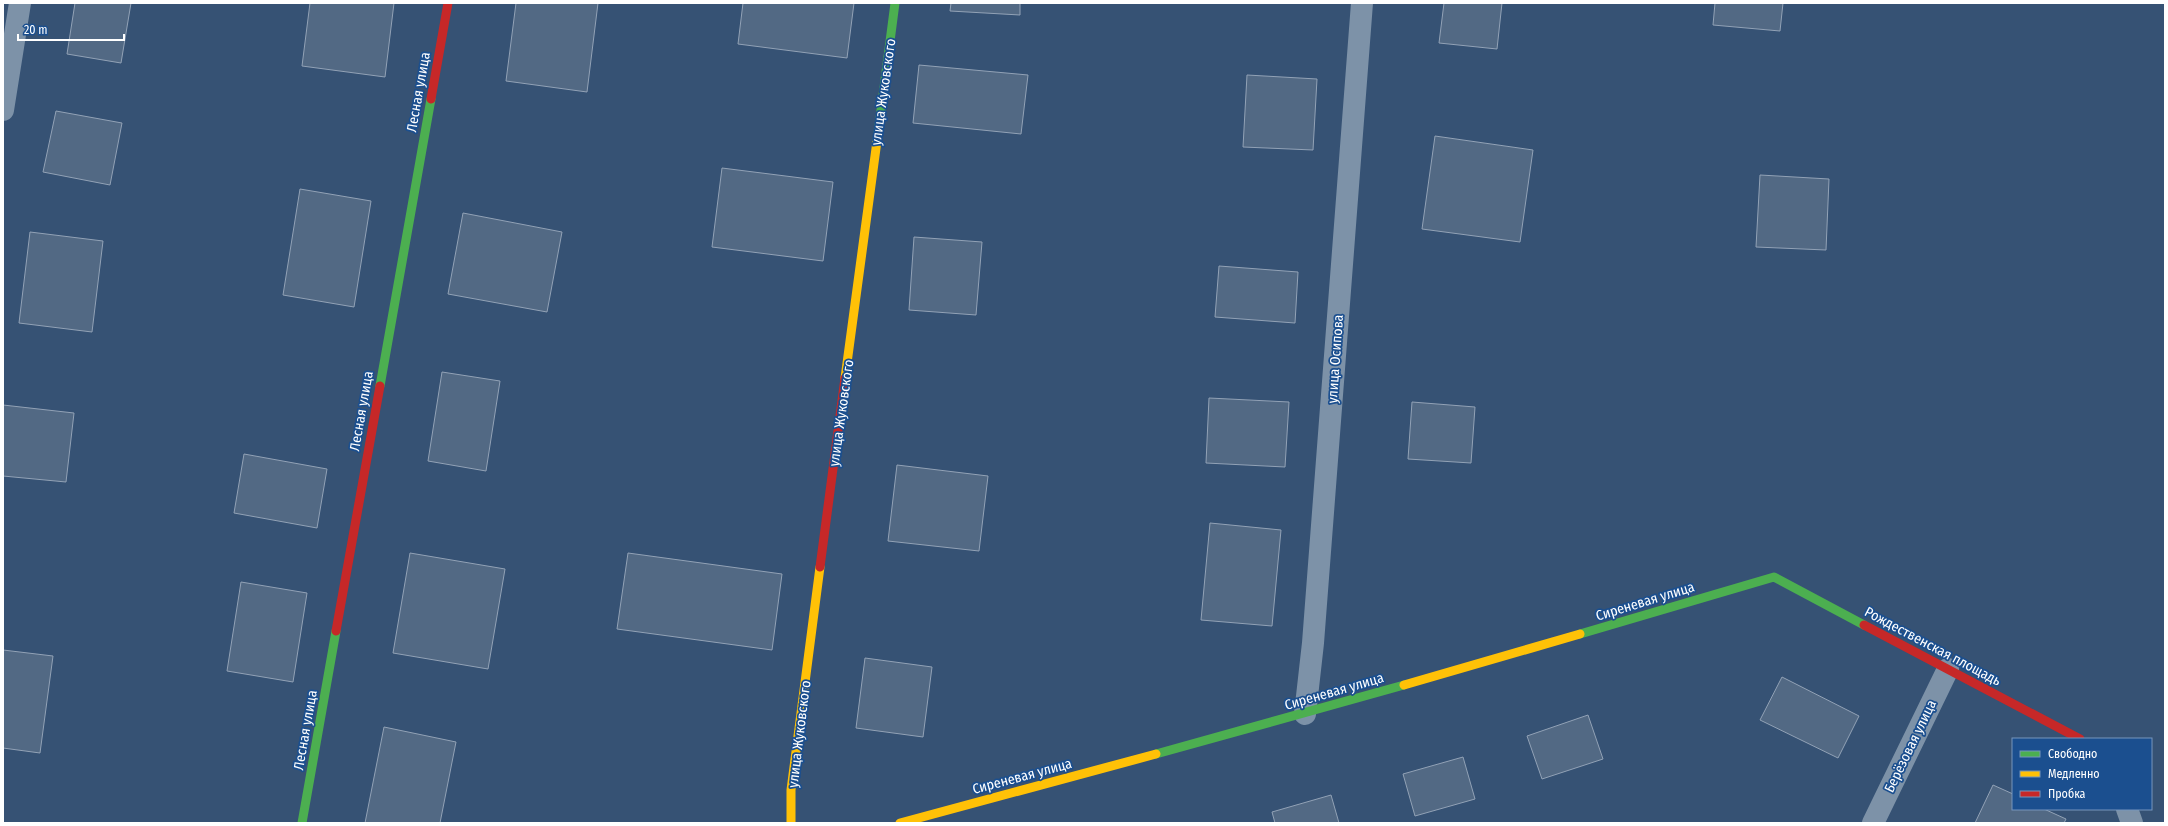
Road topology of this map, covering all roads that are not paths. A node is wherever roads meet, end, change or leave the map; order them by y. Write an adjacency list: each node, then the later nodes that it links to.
1 (20, 3): 5 (street)
2 (448, 3): 11 (street, Лесная улица)
3 (895, 3): 12 (street, улица Жуковского)
4 (1362, 3): 8 (street, улица Осипова)
5 (3, 110)
6 (1774, 577): 7 (street, Рождественская площадь); 8 (street, Сиреневая улица)
7 (1948, 670): 9 (street, Рождественская площадь); 14 (street, Берёзовая улица)
8 (1305, 714): 13 (street, Сиреневая улица)
9 (2078, 738)
10 (2127, 810): 15 (street)
11 (302, 823)
12 (791, 823)
13 (900, 823)
14 (1873, 823)
15 (2132, 823)

